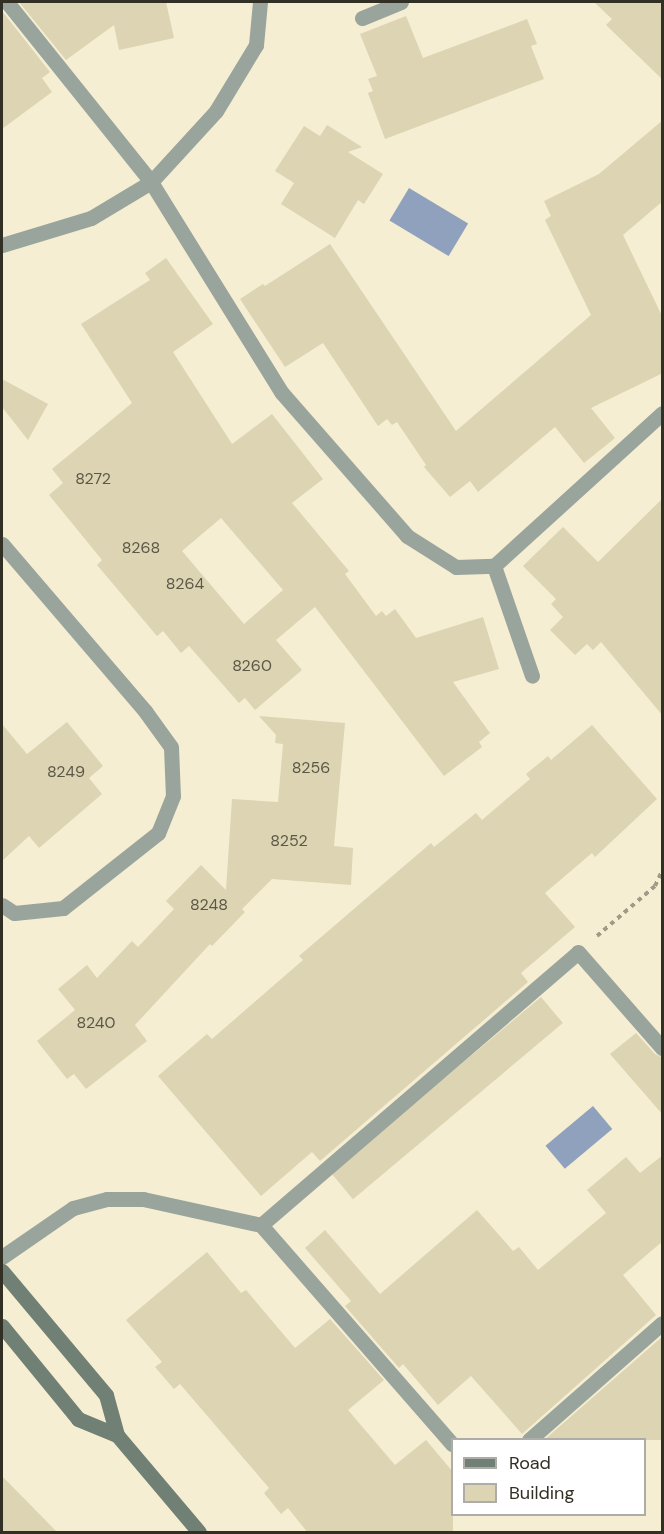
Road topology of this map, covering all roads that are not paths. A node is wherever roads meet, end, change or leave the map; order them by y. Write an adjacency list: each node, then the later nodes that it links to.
1 (7, 2): 5 (street)
2 (260, 2): 5 (street)
3 (401, 2): 4 (street)
4 (362, 18)
5 (151, 182): 6 (street); 9 (street)
6 (2, 246)
7 (663, 413): 9 (street)
8 (2, 544): 11 (street)
9 (494, 566): 10 (street)
10 (532, 676)
11 (2, 905)
12 (663, 1048): 13 (street)
13 (261, 1225): 14 (street); 20 (street)
14 (2, 1257)
15 (2, 1271): 18 (main road)
16 (663, 1323): 19 (street)
17 (2, 1326): 18 (main road)
18 (117, 1436): 21 (main road)
19 (531, 1438)
20 (451, 1442)
21 (199, 1533)

